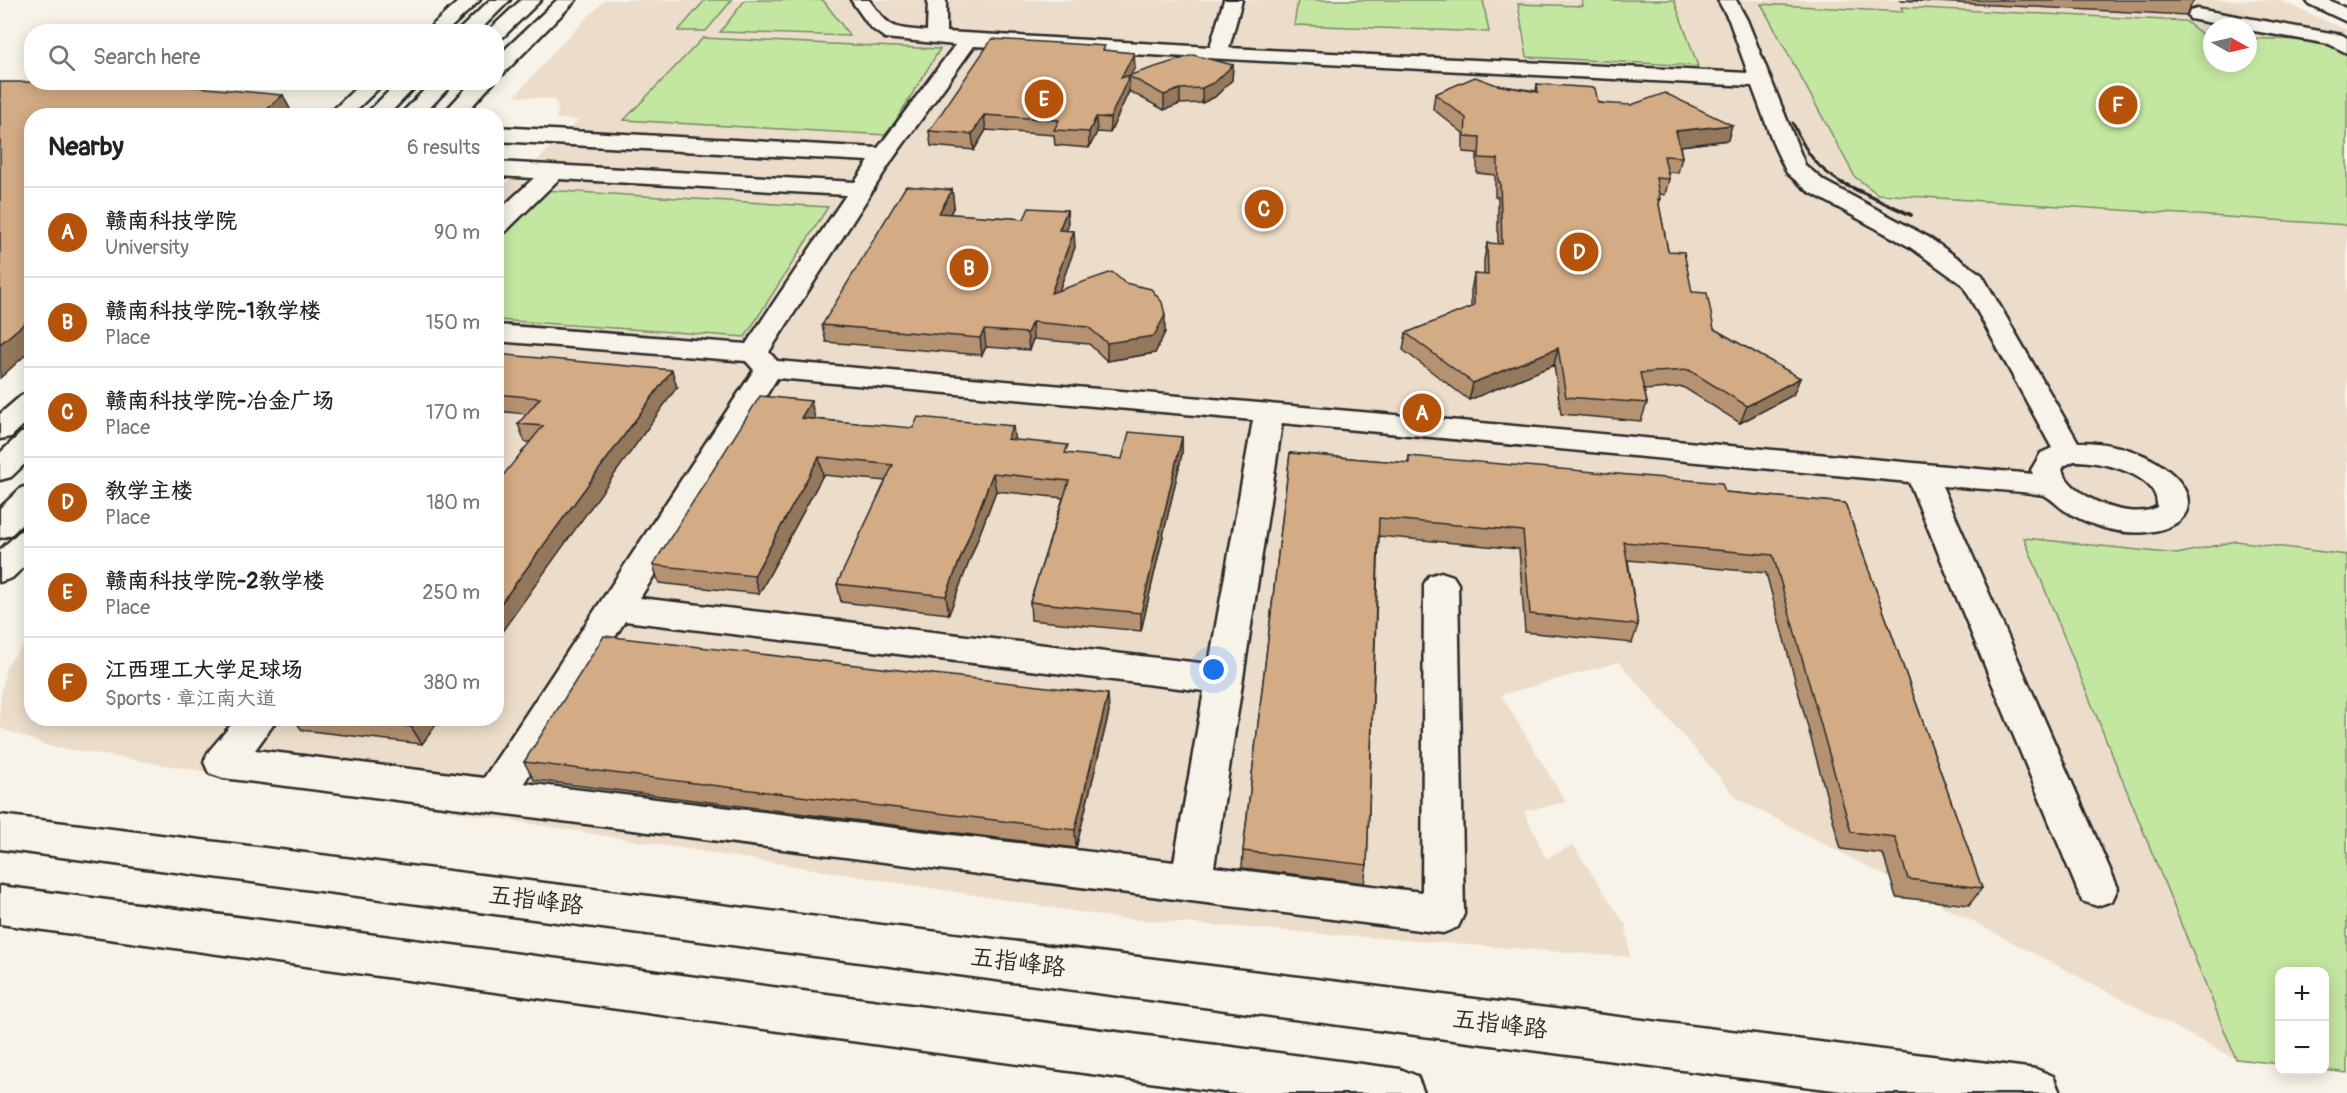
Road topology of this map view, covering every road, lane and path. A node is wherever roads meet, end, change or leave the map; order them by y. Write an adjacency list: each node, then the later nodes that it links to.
1 (471, 0): 14 (street)
2 (501, 0): 15 (street)
3 (532, 0): 16 (street)
4 (567, 0): 21 (street)
5 (860, 0): 17 (street)
6 (937, 0): 17 (street)
7 (1233, 0): 20 (street)
8 (1727, 0): 22 (street)
9 (2179, 0): 19 (street)
10 (2315, 0): 13 (street)
11 (2334, 0): 12 (street)
12 (2347, 6)
13 (2347, 16)
14 (443, 24)
15 (475, 24)
16 (504, 26)
17 (936, 37): 18 (street)
18 (969, 40): 20 (street); 32 (street)
19 (2347, 46)
20 (1218, 54): 22 (street)
21 (504, 62)
22 (1760, 80): 43 (street)
23 (366, 90): 27 (street)
24 (402, 90): 28 (street)
25 (436, 90): 29 (street)
26 (476, 90): 30 (street)
27 (346, 108)
28 (382, 108)
29 (417, 108)
30 (459, 108)
31 (504, 134): 32 (street)
32 (884, 155): 35 (street)
33 (504, 170): 34 (street)
34 (552, 173): 35 (street); 36 (street)
35 (861, 189): 38 (street)
36 (504, 219)
37 (504, 334): 38 (street)
38 (761, 361): 40 (street); 52 (street)
39 (24, 408): 41 (street)
40 (1269, 413): 45 (street); 53 (street)
41 (0, 430)
42 (24, 448): 44 (street)
43 (2069, 452): 46 (street); 46 (street)
44 (0, 470)
45 (1921, 473): 46 (street); 58 (street)
46 (2053, 486)
47 (24, 503): 48 (street)
48 (0, 527)
49 (24, 547): 50 (street)
50 (0, 570)
51 (1442, 584): 57 (street)
52 (615, 607): 53 (street); 55 (street)
53 (1225, 680): 57 (street)
54 (252, 726): 55 (street)
55 (495, 795): 57 (street)
56 (0, 832): 61 (street, 五指峰路)
57 (1191, 883)
58 (2097, 888)
59 (0, 905): 60 (street)
60 (1400, 1093)
61 (2036, 1093)

